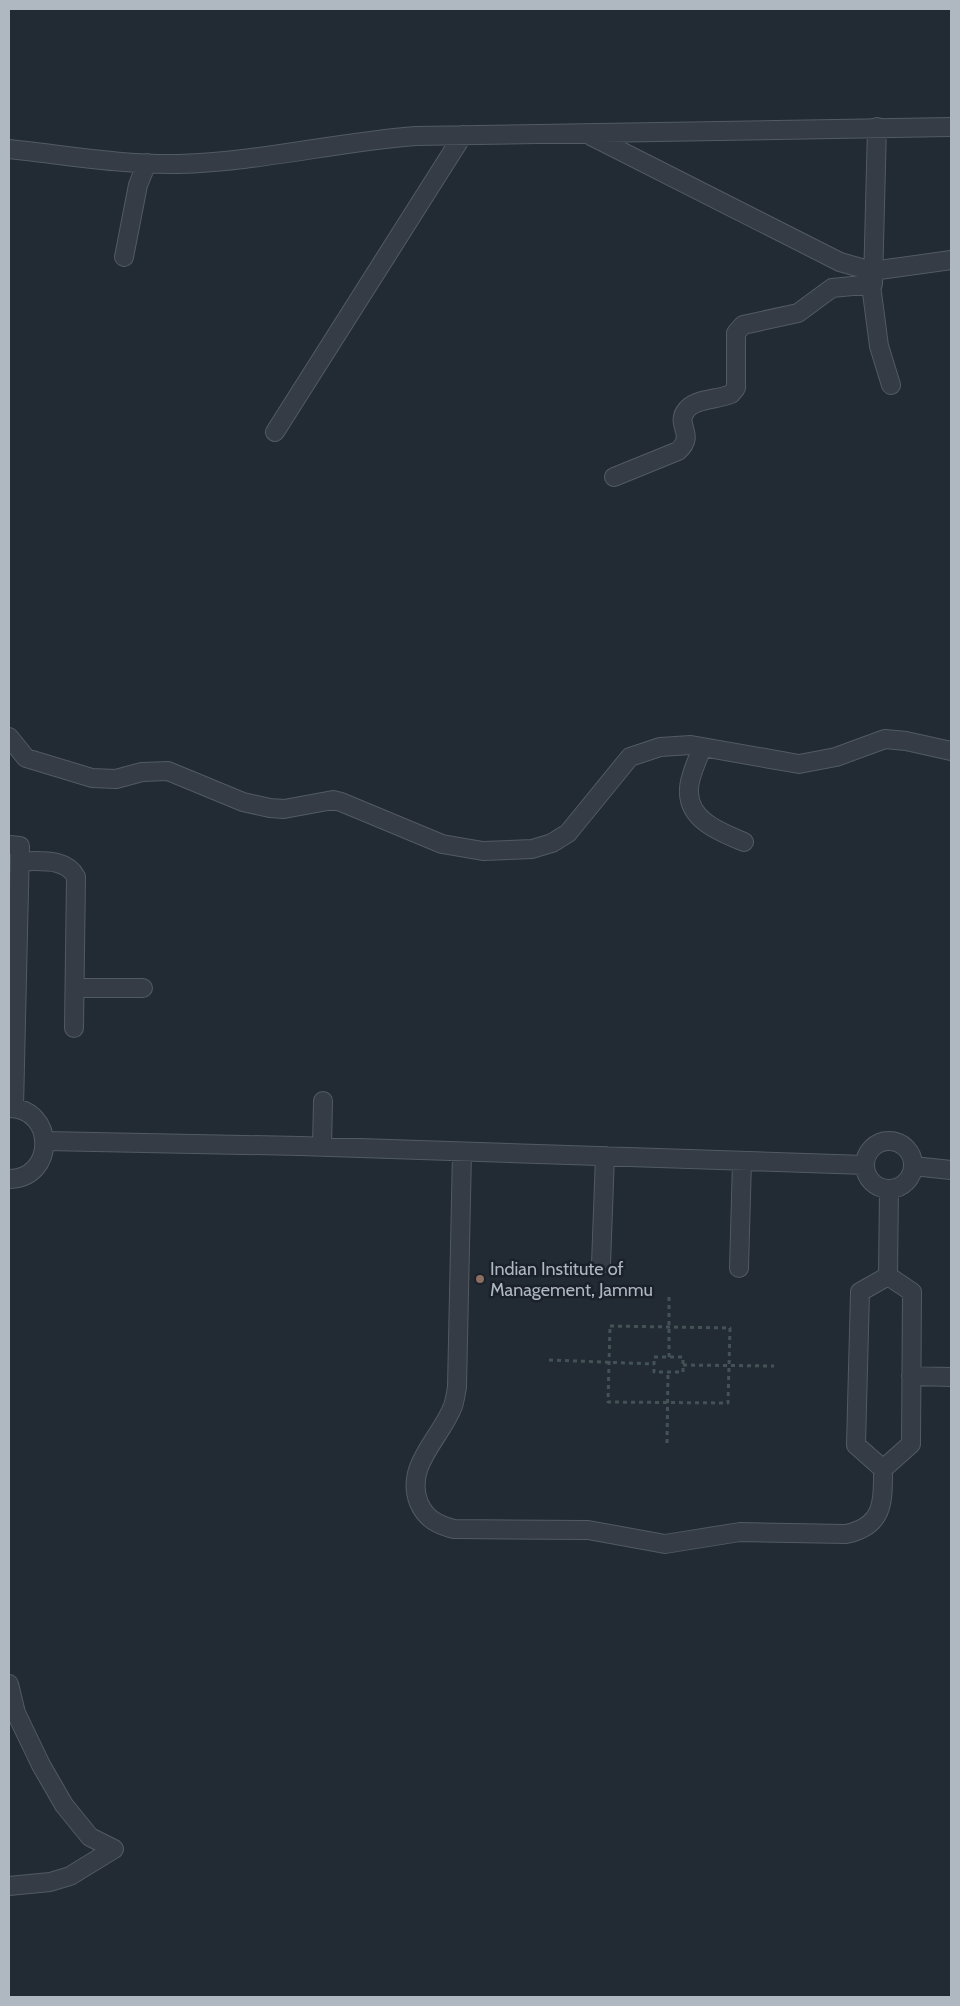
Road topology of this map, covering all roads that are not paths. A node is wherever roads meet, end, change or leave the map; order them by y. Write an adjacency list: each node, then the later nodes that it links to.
1 (877, 127): 2 (street); 3 (street); 9 (street)
2 (951, 127)
3 (588, 134): 4 (street); 9 (street)
4 (463, 135): 6 (street); 11 (street)
5 (9, 149): 6 (street)
6 (147, 163): 7 (street)
7 (124, 257)
8 (951, 260): 9 (street)
9 (872, 278): 10 (street); 12 (street)
10 (891, 385)
11 (274, 432)
12 (614, 477)
13 (9, 737): 14 (street)
14 (702, 747): 15 (street); 16 (street)
15 (951, 750)
16 (744, 842)
17 (9, 845): 18 (street)
18 (20, 861): 19 (street); 20 (street)
19 (14, 926): 24 (street)
20 (75, 988): 21 (street); 22 (street)
21 (143, 988)
22 (74, 1028)
23 (323, 1101): 26 (street)
24 (12, 1108): 25 (street)
25 (45, 1141): 26 (street); 33 (street)
26 (322, 1147): 27 (street)
27 (462, 1152): 28 (street); 40 (street)
28 (605, 1156): 29 (street); 35 (street)
29 (742, 1161): 30 (street); 36 (street)
30 (865, 1165): 31 (street); 34 (street)
31 (913, 1166): 32 (street); 34 (street)
32 (951, 1170)
33 (9, 1179)
34 (889, 1189): 37 (street)
35 (601, 1264)
36 (738, 1268)
37 (888, 1276): 38 (street); 40 (street)
38 (911, 1376): 39 (street); 40 (street)
39 (951, 1377)
40 (883, 1469)
41 (9, 1684): 42 (street)
42 (9, 1886)

